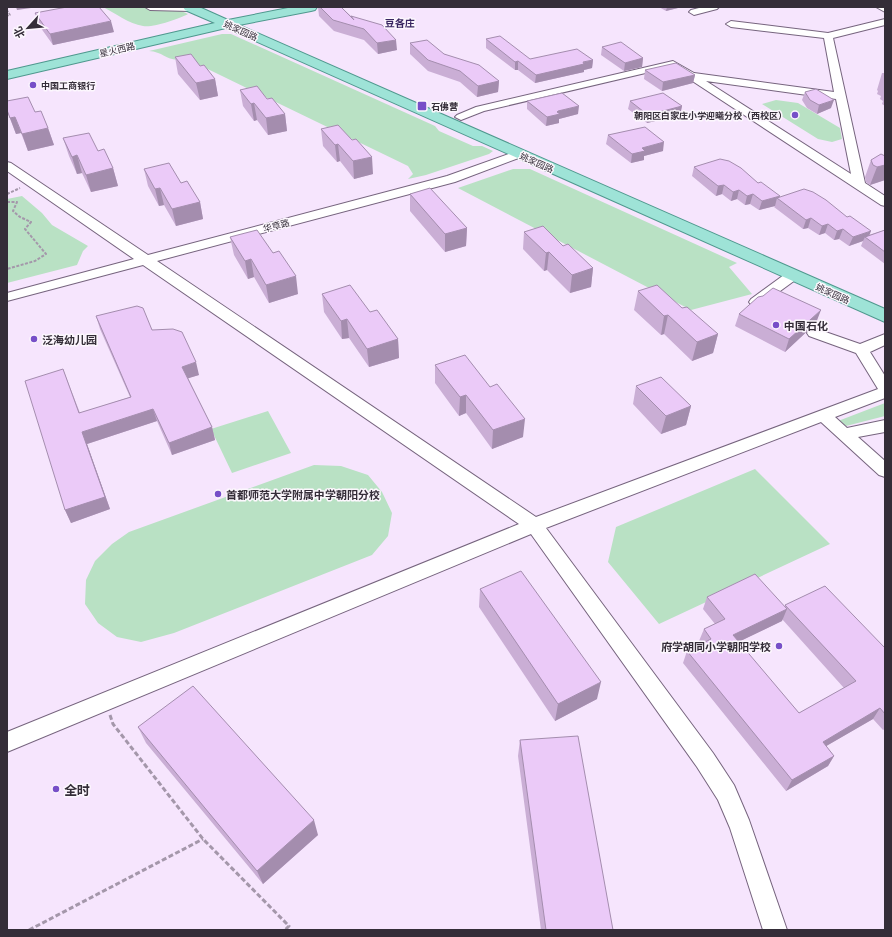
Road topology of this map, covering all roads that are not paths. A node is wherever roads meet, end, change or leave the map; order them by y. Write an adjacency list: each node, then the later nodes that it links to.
1 (150, 7): 2 (street)
2 (190, 7): 10 (main road, 姚家园路)
3 (208, 7): 10 (main road, 姚家园路)
4 (286, 7): 10 (main road)
5 (311, 7): 10 (main road)
6 (714, 7): 9 (street)
7 (881, 7): 8 (street)
8 (885, 9)
9 (694, 12)
10 (229, 20): 14 (main road, 星火西路); 15 (main road, 星火西路); 18 (main road, 姚家园路); 19 (main road, 姚家园路)
11 (885, 22): 13 (street)
12 (731, 24): 13 (street)
13 (828, 36): 17 (street)
14 (7, 66)
15 (7, 75)
16 (691, 76): 17 (street); 18 (street); 21 (street)
17 (840, 96): 21 (street)
18 (461, 117): 26 (main road, 姚家园路)
19 (520, 154): 23 (street, 华章路); 24 (main road, 姚家园路)
20 (7, 166): 23 (street)
21 (859, 185): 22 (street)
22 (885, 202)
23 (145, 260): 25 (street, 华章路); 38 (street)
24 (793, 275): 27 (street); 28 (main road, 姚家园路)
25 (7, 297)
26 (885, 301)
27 (753, 304)
28 (885, 316)
29 (814, 332): 31 (street)
30 (885, 339): 31 (street)
31 (861, 350): 32 (street)
32 (885, 388)
33 (885, 392): 34 (street)
34 (823, 415): 36 (street); 38 (street)
35 (885, 426): 36 (street)
36 (844, 434): 37 (street)
37 (885, 471)
38 (534, 525): 39 (street); 40 (street)
39 (7, 742)
40 (775, 930)

